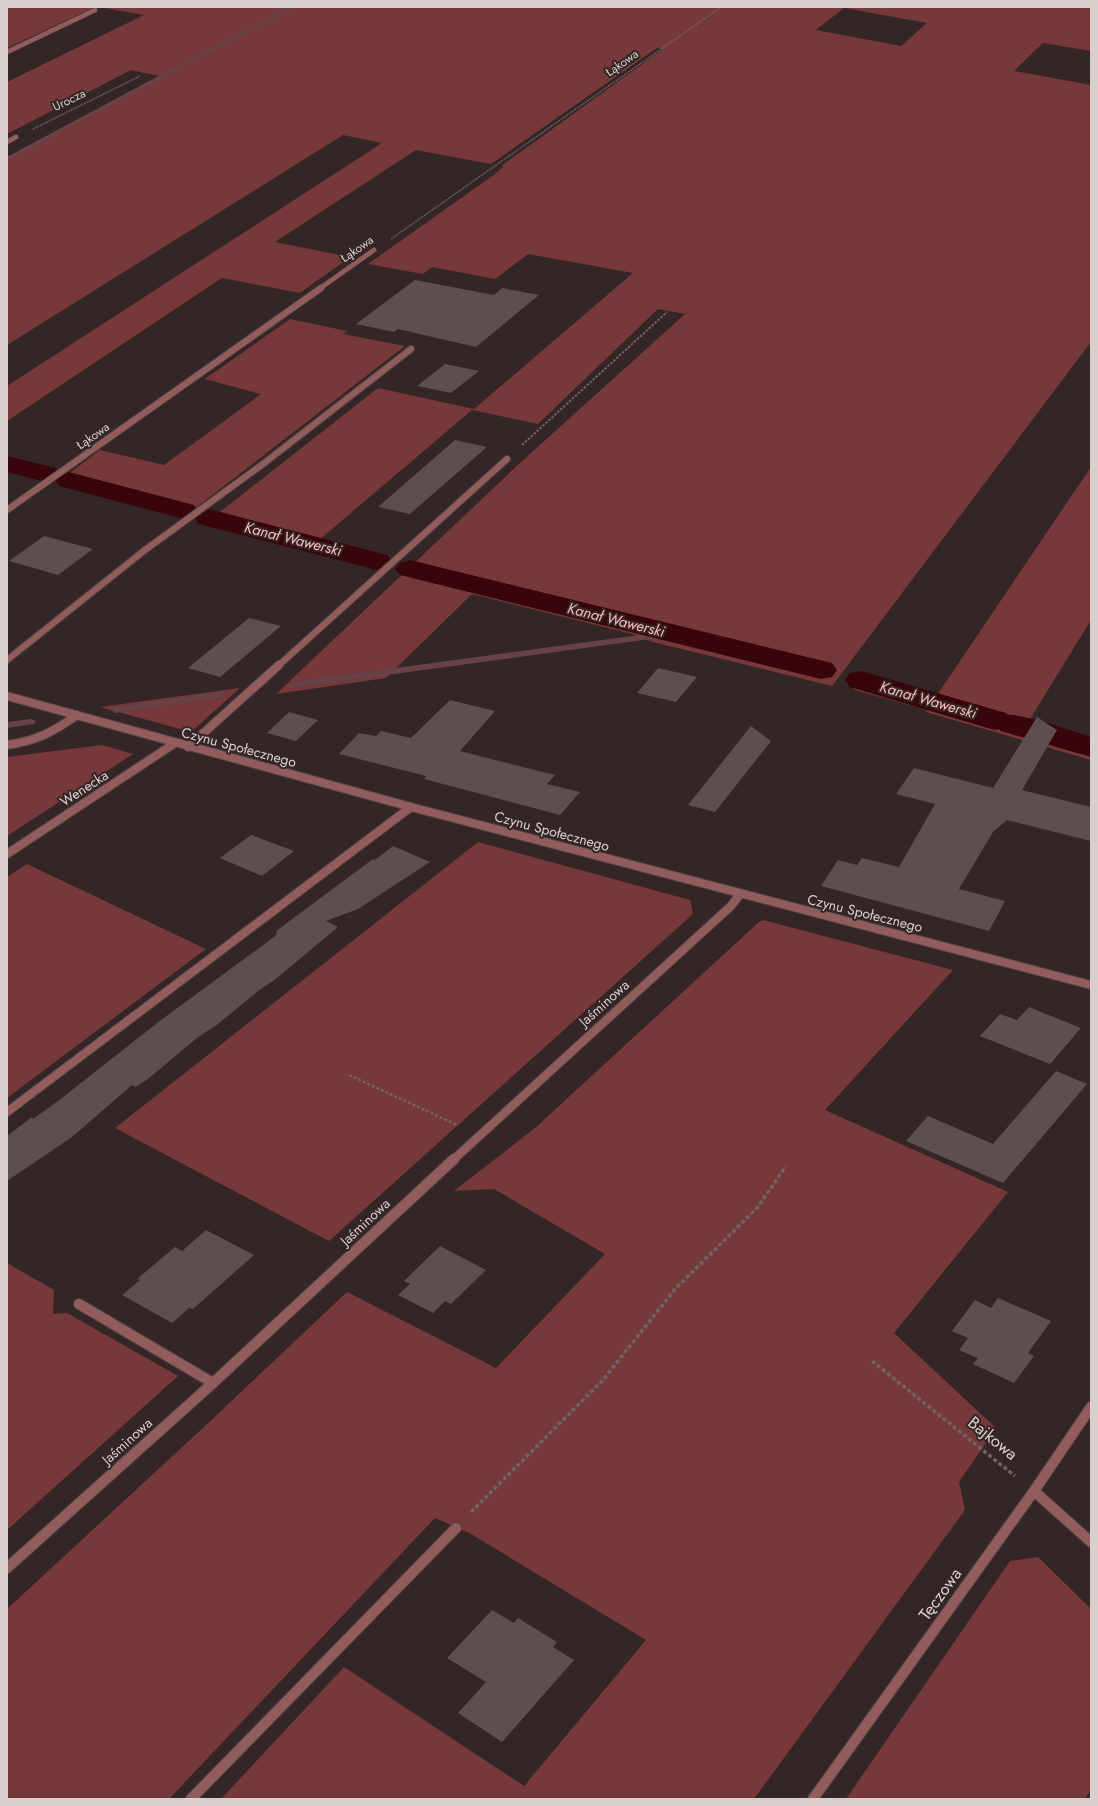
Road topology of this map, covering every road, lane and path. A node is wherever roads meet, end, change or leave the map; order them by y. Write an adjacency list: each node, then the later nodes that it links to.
1 (721, 7): 7 (path, Łąkowa)
2 (95, 10): 3 (street)
3 (7, 52)
4 (140, 76): 5 (path, Urocza)
5 (16, 137): 6 (street)
6 (7, 142)
7 (374, 250): 11 (street, Łąkowa)
8 (667, 312): 10 (path)
9 (411, 349): 12 (street)
10 (507, 459): 17 (street)
11 (7, 510)
12 (7, 660)
13 (7, 696): 14 (street, Czynu Społecznego)
14 (77, 715): 15 (street, Czynu Społecznego); 16 (street)
15 (175, 743): 17 (street, Czynu Społecznego); 19 (street, Wenecka)
16 (7, 745)
17 (188, 747): 18 (street, Czynu Społecznego)
18 (411, 807): 20 (street, Czynu Społecznego); 23 (street)
19 (7, 854)
20 (740, 894): 21 (street, Czynu Społecznego); 24 (street, Jaśminowa)
21 (1091, 985)
22 (349, 1075): 24 (path)
23 (7, 1112)
24 (479, 1136): 28 (street, Jaśminowa)
25 (786, 1166): 31 (path)
26 (79, 1304): 28 (street)
27 (872, 1361): 30 (path, Bajkowa)
28 (213, 1383): 33 (street, Jaśminowa)
29 (1091, 1407): 30 (street, Tęczowa)
30 (1034, 1491): 32 (street); 35 (street, Tęczowa)
31 (456, 1528): 34 (street)
32 (1091, 1542)
33 (7, 1568)
34 (191, 1799)
35 (813, 1799)

